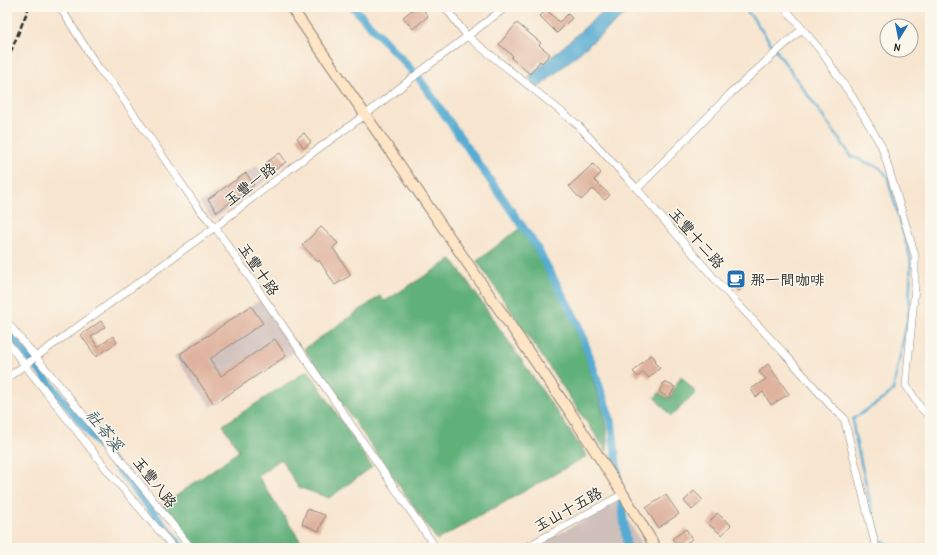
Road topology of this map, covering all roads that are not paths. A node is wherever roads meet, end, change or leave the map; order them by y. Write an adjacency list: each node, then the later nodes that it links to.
1 (60, 7): 10 (street, 玉豐十路)
2 (291, 7): 8 (main road)
3 (445, 7): 7 (street, 玉豐十二路)
4 (506, 7): 7 (street, 玉豐一路)
5 (784, 7): 6 (street)
6 (802, 29): 9 (street); 15 (street)
7 (467, 36): 8 (street, 玉豐一路); 9 (street, 玉豐十二路)
8 (365, 114): 10 (street, 玉豐一路); 16 (main road)
9 (637, 189): 22 (street, 玉豐十二路)
10 (215, 227): 13 (street, 玉豐一路); 19 (street, 玉豐十路)
11 (7, 322): 13 (street, 玉豐八路)
12 (7, 342): 13 (street)
13 (30, 361): 14 (street, 玉豐一路); 17 (street); 18 (street, 玉豐八路)
14 (7, 378)
15 (930, 417)
16 (623, 494): 20 (street, 玉山十五路); 21 (main road)
17 (174, 548)
18 (190, 548)
19 (436, 548)
20 (525, 548)
21 (656, 548)
22 (876, 548)

